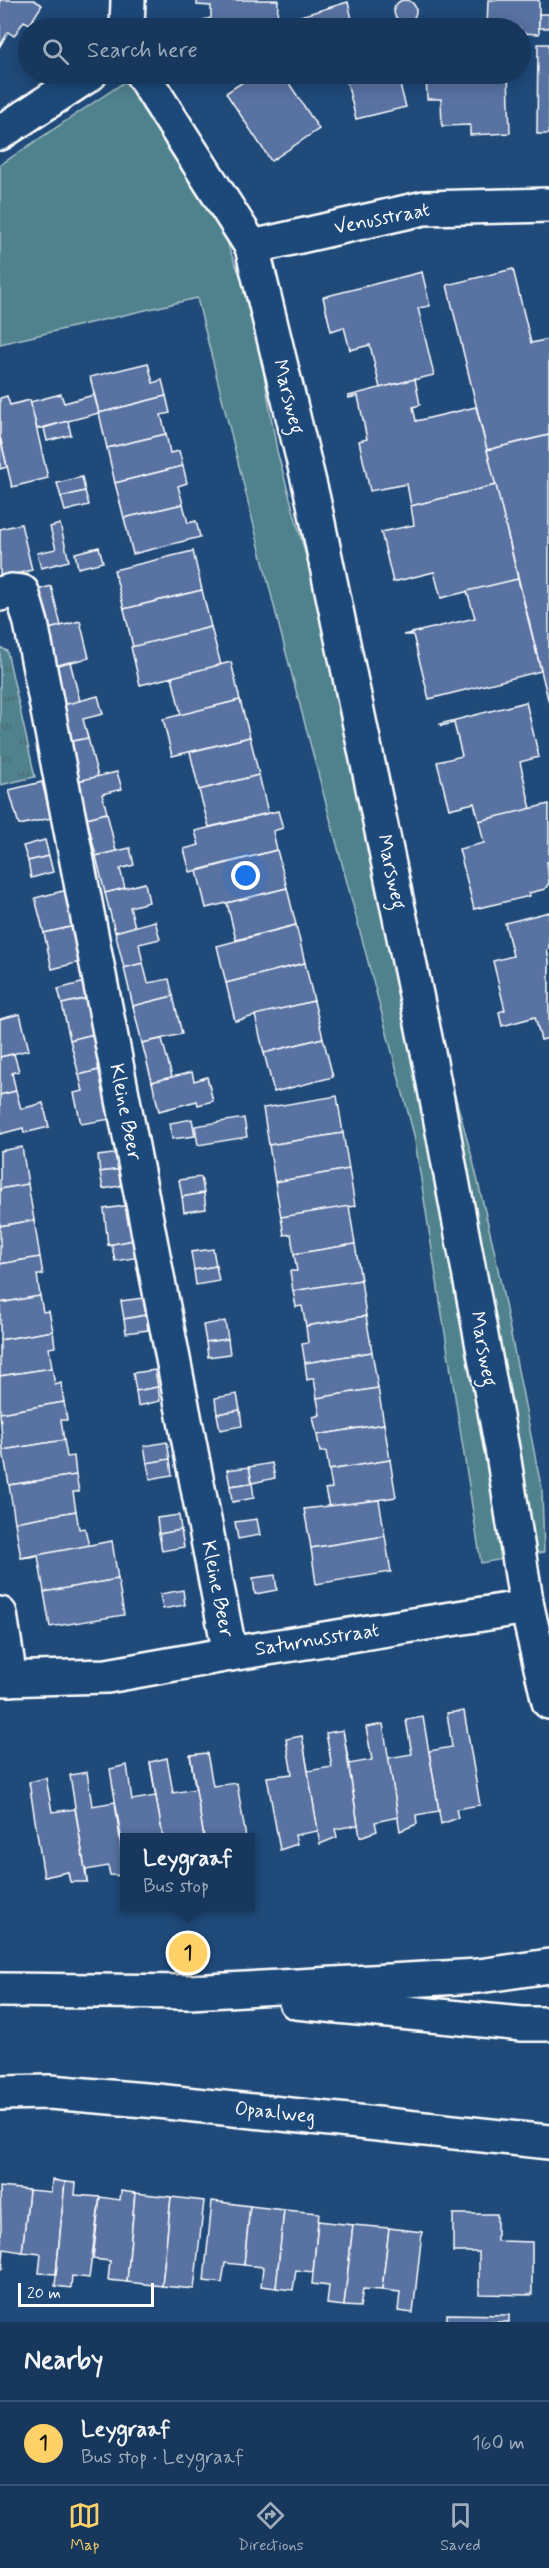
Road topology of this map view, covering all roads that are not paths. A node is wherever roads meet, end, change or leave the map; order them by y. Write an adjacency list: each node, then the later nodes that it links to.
1 (128, 0): 2 (street)
2 (127, 18)
3 (75, 84): 5 (street)
4 (148, 84): 7 (street, Marsweg)
5 (0, 133)
6 (549, 205): 7 (street, Venusstraat)
7 (252, 247): 9 (street, Marsweg)
8 (0, 594): 11 (street, Kleine Beer)
9 (527, 1607): 11 (street, Saturnusstraat); 13 (street, Marsweg)
10 (0, 1614): 12 (street)
11 (230, 1654): 12 (street, Saturnusstraat)
12 (5, 1679)
13 (549, 1702)
14 (549, 1966): 16 (street)
15 (0, 1990): 16 (street)
16 (190, 1992): 17 (street)
17 (549, 2024)
18 (0, 2093): 19 (street, Opaalweg)
19 (549, 2142)

